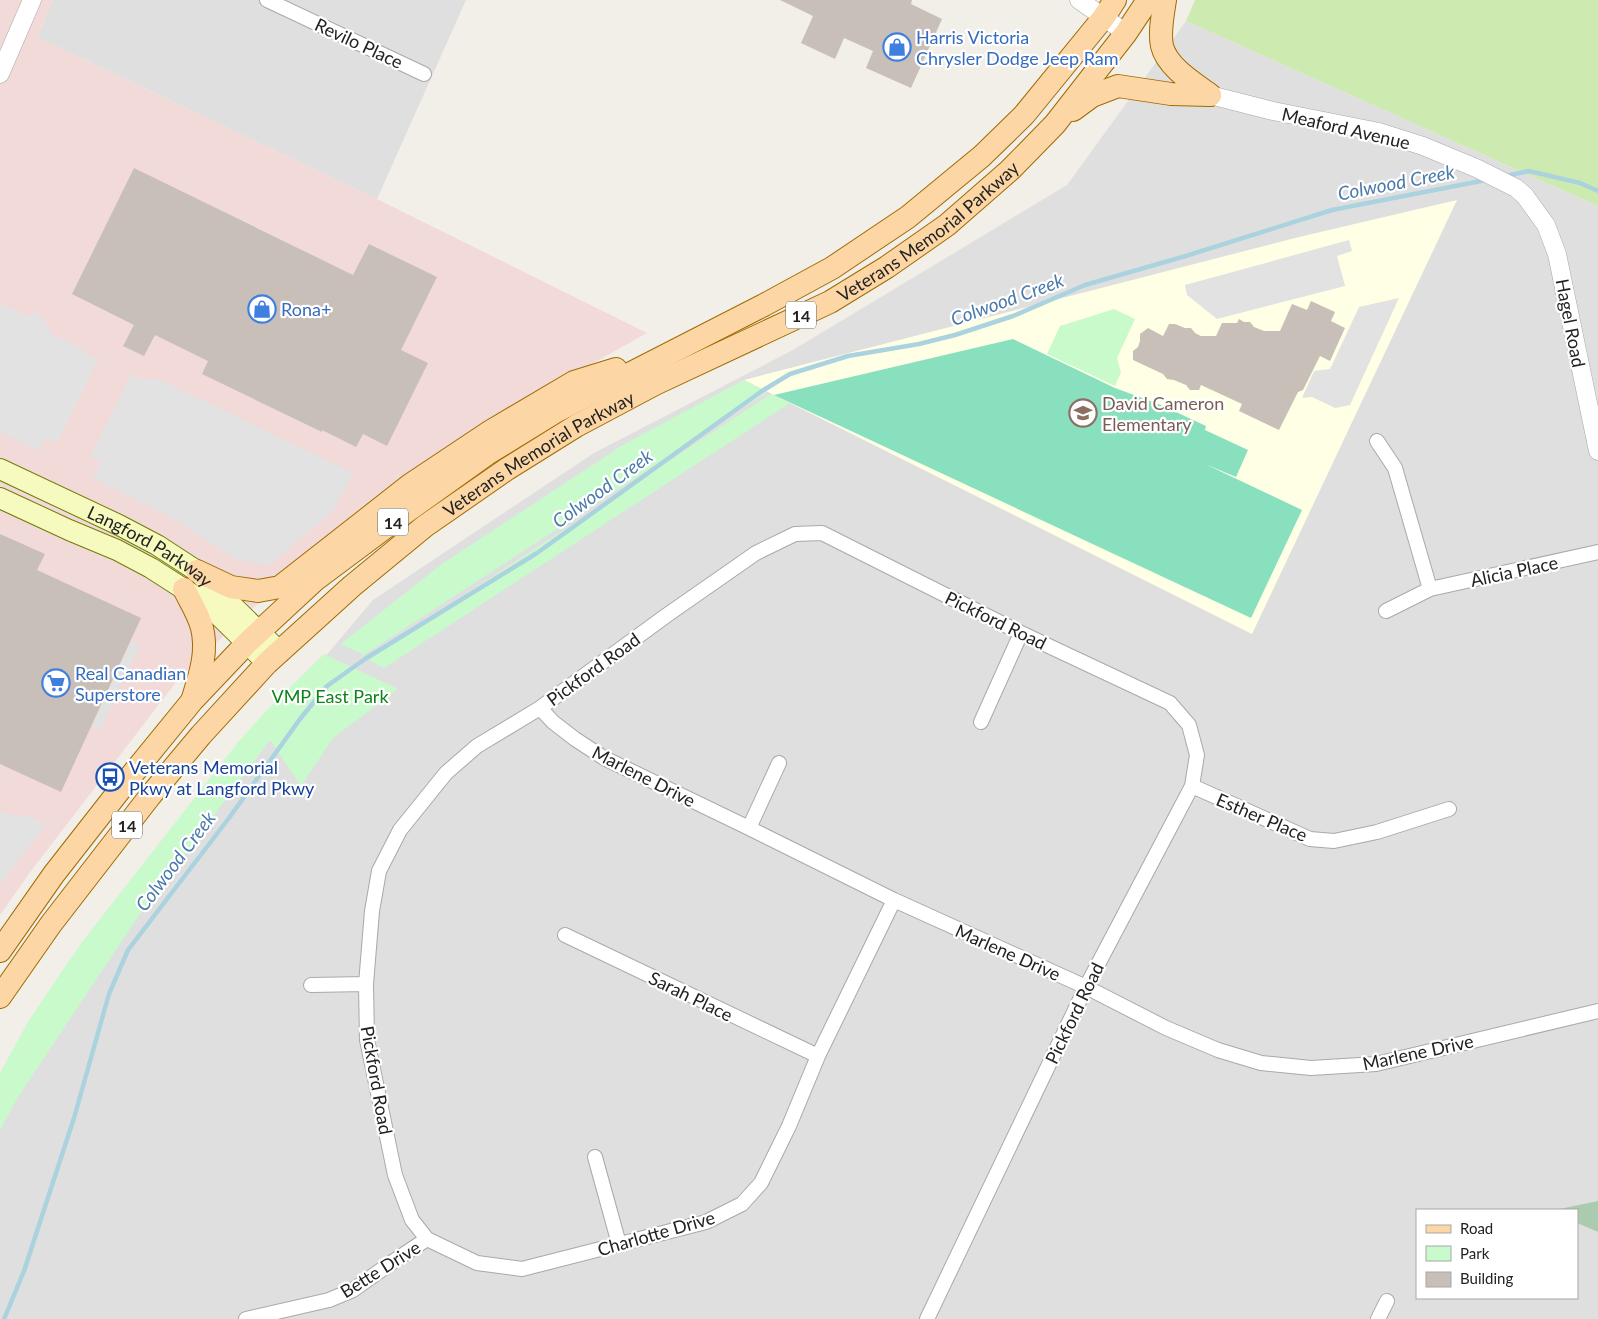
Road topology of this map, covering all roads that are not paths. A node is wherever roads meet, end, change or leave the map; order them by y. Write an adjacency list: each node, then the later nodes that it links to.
1 (32, 0): 8 (street)
2 (267, 0): 9 (street, Revilo Place)
3 (1079, 0): 6 (street)
4 (1148, 0): 7 (main road, Veterans Memorial Parkway / 14)
5 (1165, 0): 10 (main road)
6 (1109, 8): 7 (street); 13 (main road, Veterans Memorial Parkway / 14)
7 (1126, 33): 11 (main road, Veterans Memorial Parkway / 14)
8 (0, 74)
9 (424, 74)
10 (1210, 96): 11 (main road); 12 (street, Meaford Avenue)
11 (1055, 124): 24 (main road, Veterans Memorial Parkway / 14)
12 (1546, 225): 15 (street, Hagel Road)
13 (665, 355): 19 (main road); 23 (main road, Veterans Memorial Parkway / 14)
14 (1378, 441): 20 (street)
15 (1598, 451)
16 (0, 469): 19 (main road, Langford Parkway)
17 (0, 498): 19 (main road, Langford Parkway)
18 (1598, 552): 20 (street, Alicia Place)
19 (191, 580): 23 (main road, Langford Parkway); 25 (main road)
20 (1430, 589): 21 (street, Alicia Place)
21 (1386, 611)
22 (1021, 633): 26 (street, Pickford Road); 27 (street); 29 (street, Pickford Road)
23 (253, 637): 24 (main road, Langford Parkway); 25 (main road, Veterans Memorial Parkway / 14)
24 (273, 658): 38 (main road, Veterans Memorial Parkway / 14)
25 (192, 701): 34 (main road, Veterans Memorial Parkway / 14)
26 (540, 708): 31 (street, Marlene Drive); 35 (street, Pickford Road)
27 (981, 722)
28 (779, 763): 31 (street)
29 (1192, 786): 30 (street, Esther Place); 37 (street, Pickford Road)
30 (1448, 808)
31 (749, 828): 32 (street, Marlene Drive)
32 (894, 900): 37 (street, Marlene Drive); 40 (street, Charlotte Drive)
33 (564, 935): 40 (street, Sarah Place)
34 (0, 951)
35 (366, 984): 36 (street); 42 (street, Pickford Road)
36 (311, 985)
37 (1086, 987): 39 (street, Marlene Drive); 47 (street, Pickford Road)
38 (0, 997)
39 (1598, 1011)
40 (818, 1056): 44 (street, Charlotte Drive)
41 (595, 1157): 44 (street)
42 (395, 1175): 43 (street, Charlotte Drive)
43 (427, 1240): 44 (street, Charlotte Drive); 46 (street, Bette Drive)
44 (619, 1244)
45 (1387, 1301): 48 (street)
46 (246, 1319)
47 (927, 1319)
48 (1378, 1319)

